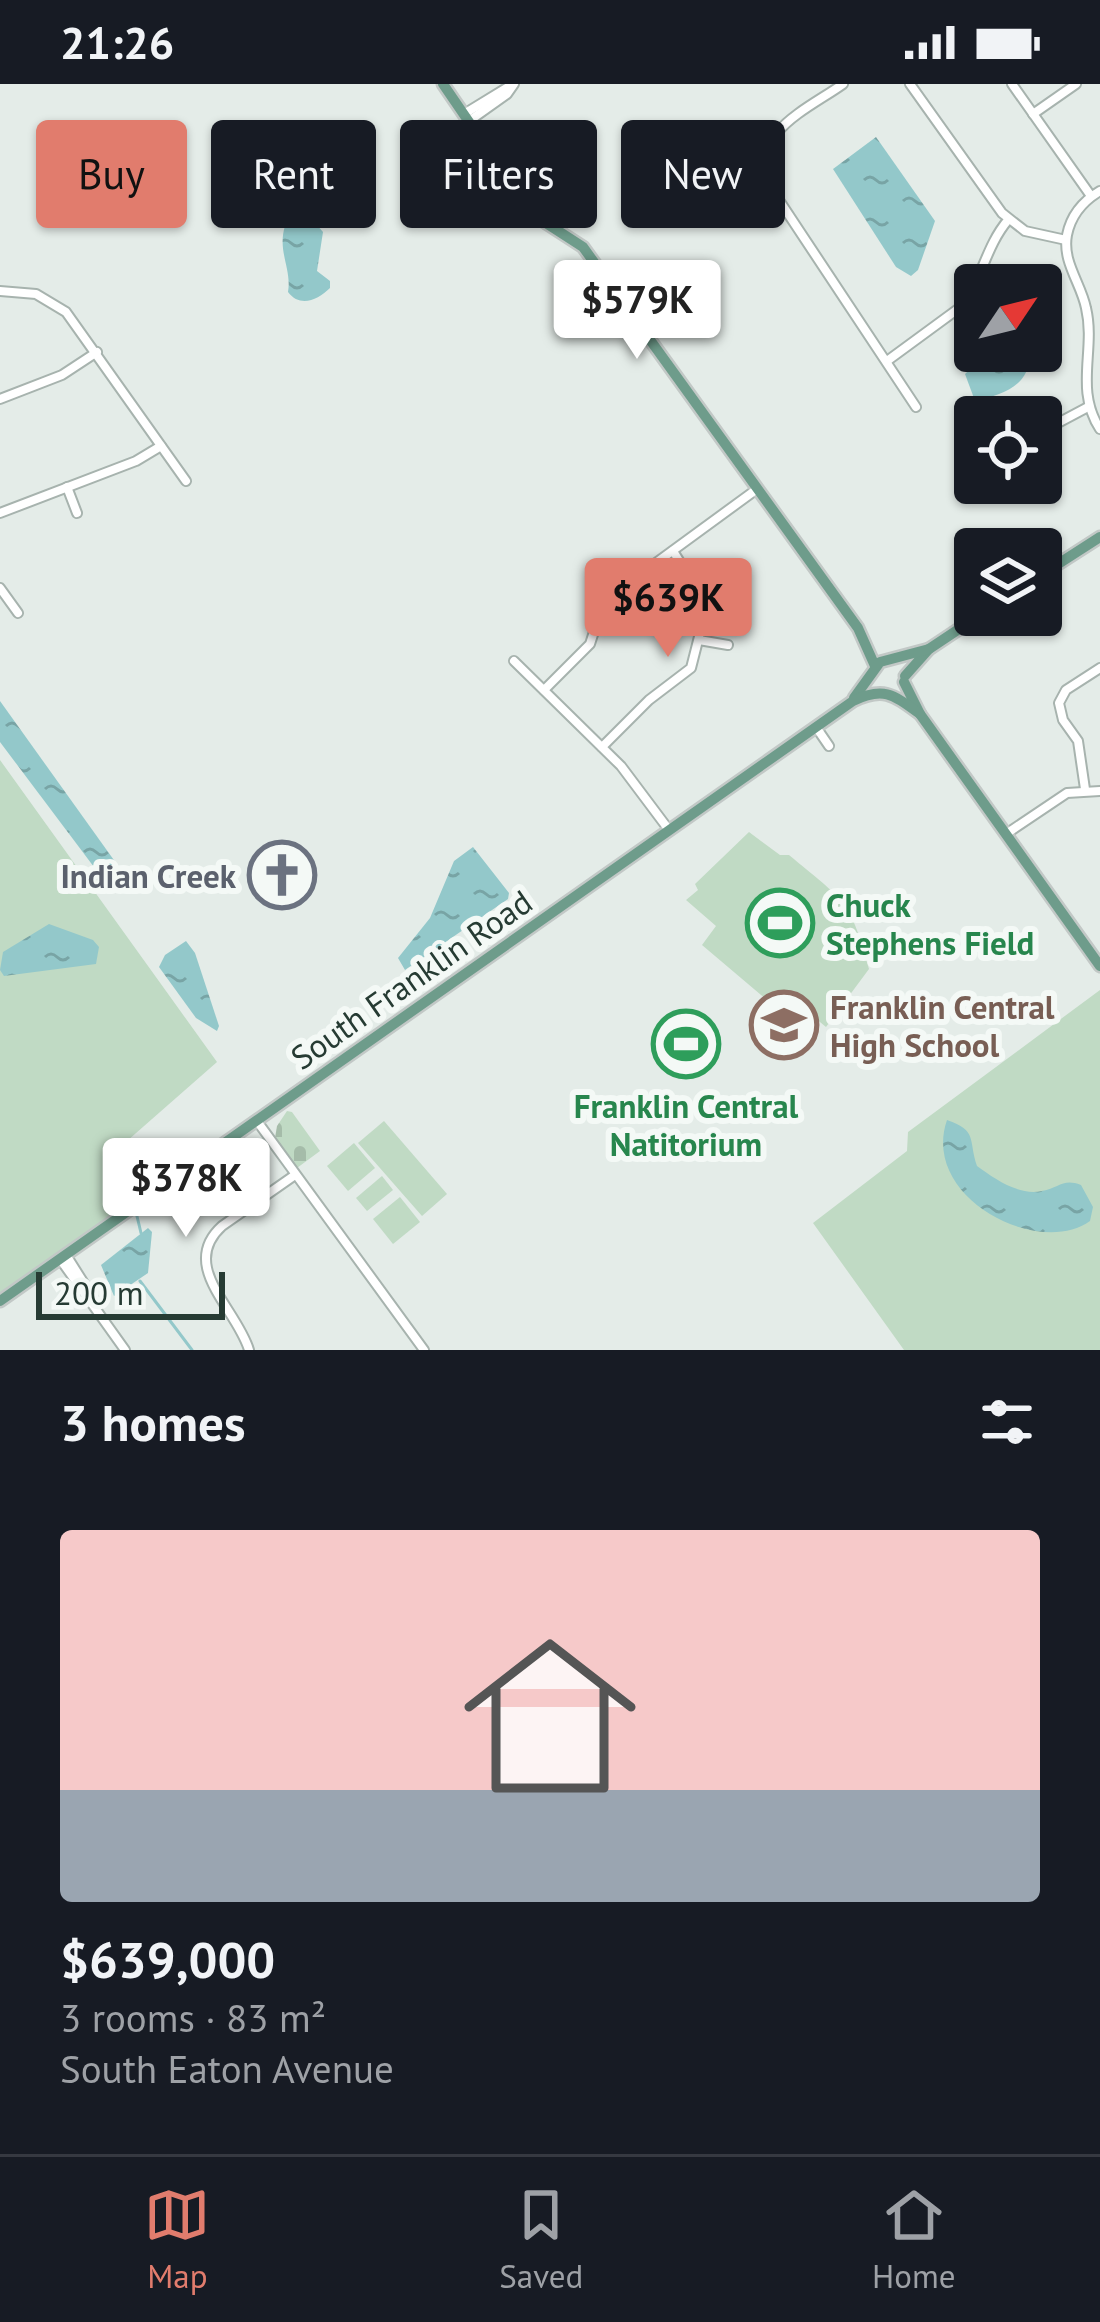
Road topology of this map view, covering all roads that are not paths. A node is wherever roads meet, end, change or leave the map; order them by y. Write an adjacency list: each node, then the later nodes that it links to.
1 (443, 84): 8 (main road)
2 (514, 84): 8 (street)
3 (843, 84): 14 (street)
4 (910, 84): 10 (street)
5 (1012, 84): 7 (street)
6 (1076, 84): 7 (street)
7 (1033, 114): 9 (street)
8 (467, 118): 23 (main road)
9 (1095, 194): 11 (street)
10 (1009, 220): 11 (street); 14 (street)
11 (1066, 240): 17 (street)
12 (0, 291): 13 (street)
13 (97, 352): 15 (street); 20 (street)
14 (886, 361): 16 (street)
15 (0, 399)
16 (916, 407)
17 (1088, 407): 18 (street); 19 (street)
18 (1062, 418)
19 (1100, 428)
20 (160, 446): 21 (street); 22 (street)
21 (185, 481)
22 (67, 487): 24 (street); 25 (street)
23 (757, 489): 27 (street); 31 (main road)
24 (0, 513)
25 (77, 513)
26 (1100, 537): 28 (main road)
27 (673, 550): 33 (street); 41 (street)
28 (1062, 561)
29 (0, 587): 30 (street)
30 (18, 613)
31 (858, 628): 36 (main road); 39 (main road)
32 (954, 633): 35 (main road)
33 (699, 640): 34 (street); 47 (street)
34 (728, 645)
35 (929, 650): 36 (main road); 40 (main road)
36 (890, 660): 39 (main road); 40 (main road)
37 (514, 661): 41 (street)
38 (1100, 668): 48 (street)
39 (874, 670): 42 (main road); 43 (main road, South Franklin Road)
40 (904, 679): 42 (main road, South Franklin Road); 44 (main road)
41 (544, 690): 47 (street)
42 (886, 692): 43 (main road, South Franklin Road); 44 (main road)
43 (853, 701): 45 (main road, South Franklin Road)
44 (920, 714): 51 (main road)
45 (816, 727): 46 (street); 50 (main road, South Franklin Road)
46 (829, 746)
47 (602, 747): 50 (street)
48 (1085, 789): 49 (street); 51 (street)
49 (1100, 791)
50 (669, 830): 53 (main road, South Franklin Road)
51 (1006, 834): 52 (main road)
52 (1100, 966)
53 (256, 1120): 54 (street); 55 (main road, South Franklin Road)
54 (295, 1175): 58 (street); 59 (street)
55 (63, 1257): 56 (main road, South Franklin Road); 57 (street)
56 (0, 1301)
57 (125, 1350)
58 (249, 1350)
59 (424, 1350)

